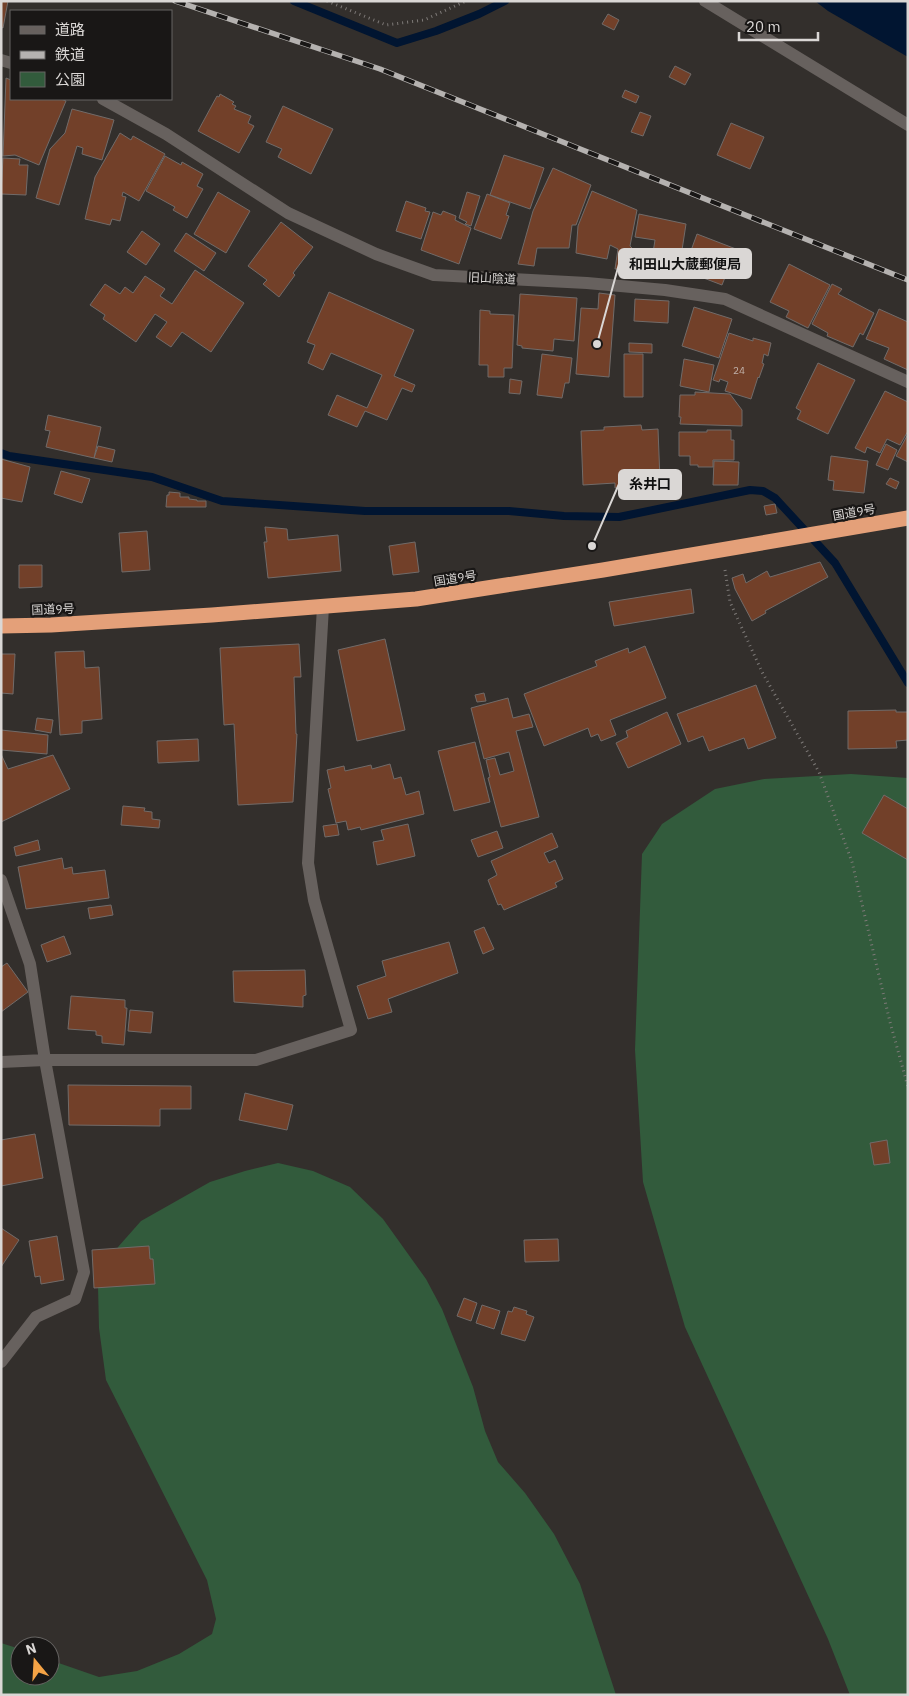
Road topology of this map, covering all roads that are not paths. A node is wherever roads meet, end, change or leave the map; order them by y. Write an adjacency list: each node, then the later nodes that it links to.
1 (705, 1): 3 (street)
2 (105, 100): 4 (street, 旧山陰道)
3 (908, 125)
4 (908, 382)
5 (908, 518): 6 (highway, 国道9号)
6 (323, 607): 7 (highway, 国道9号); 9 (street)
7 (1, 626)
8 (1, 880): 9 (street)
9 (45, 1060): 10 (street); 11 (street)
10 (1, 1062)
11 (1, 1362)

